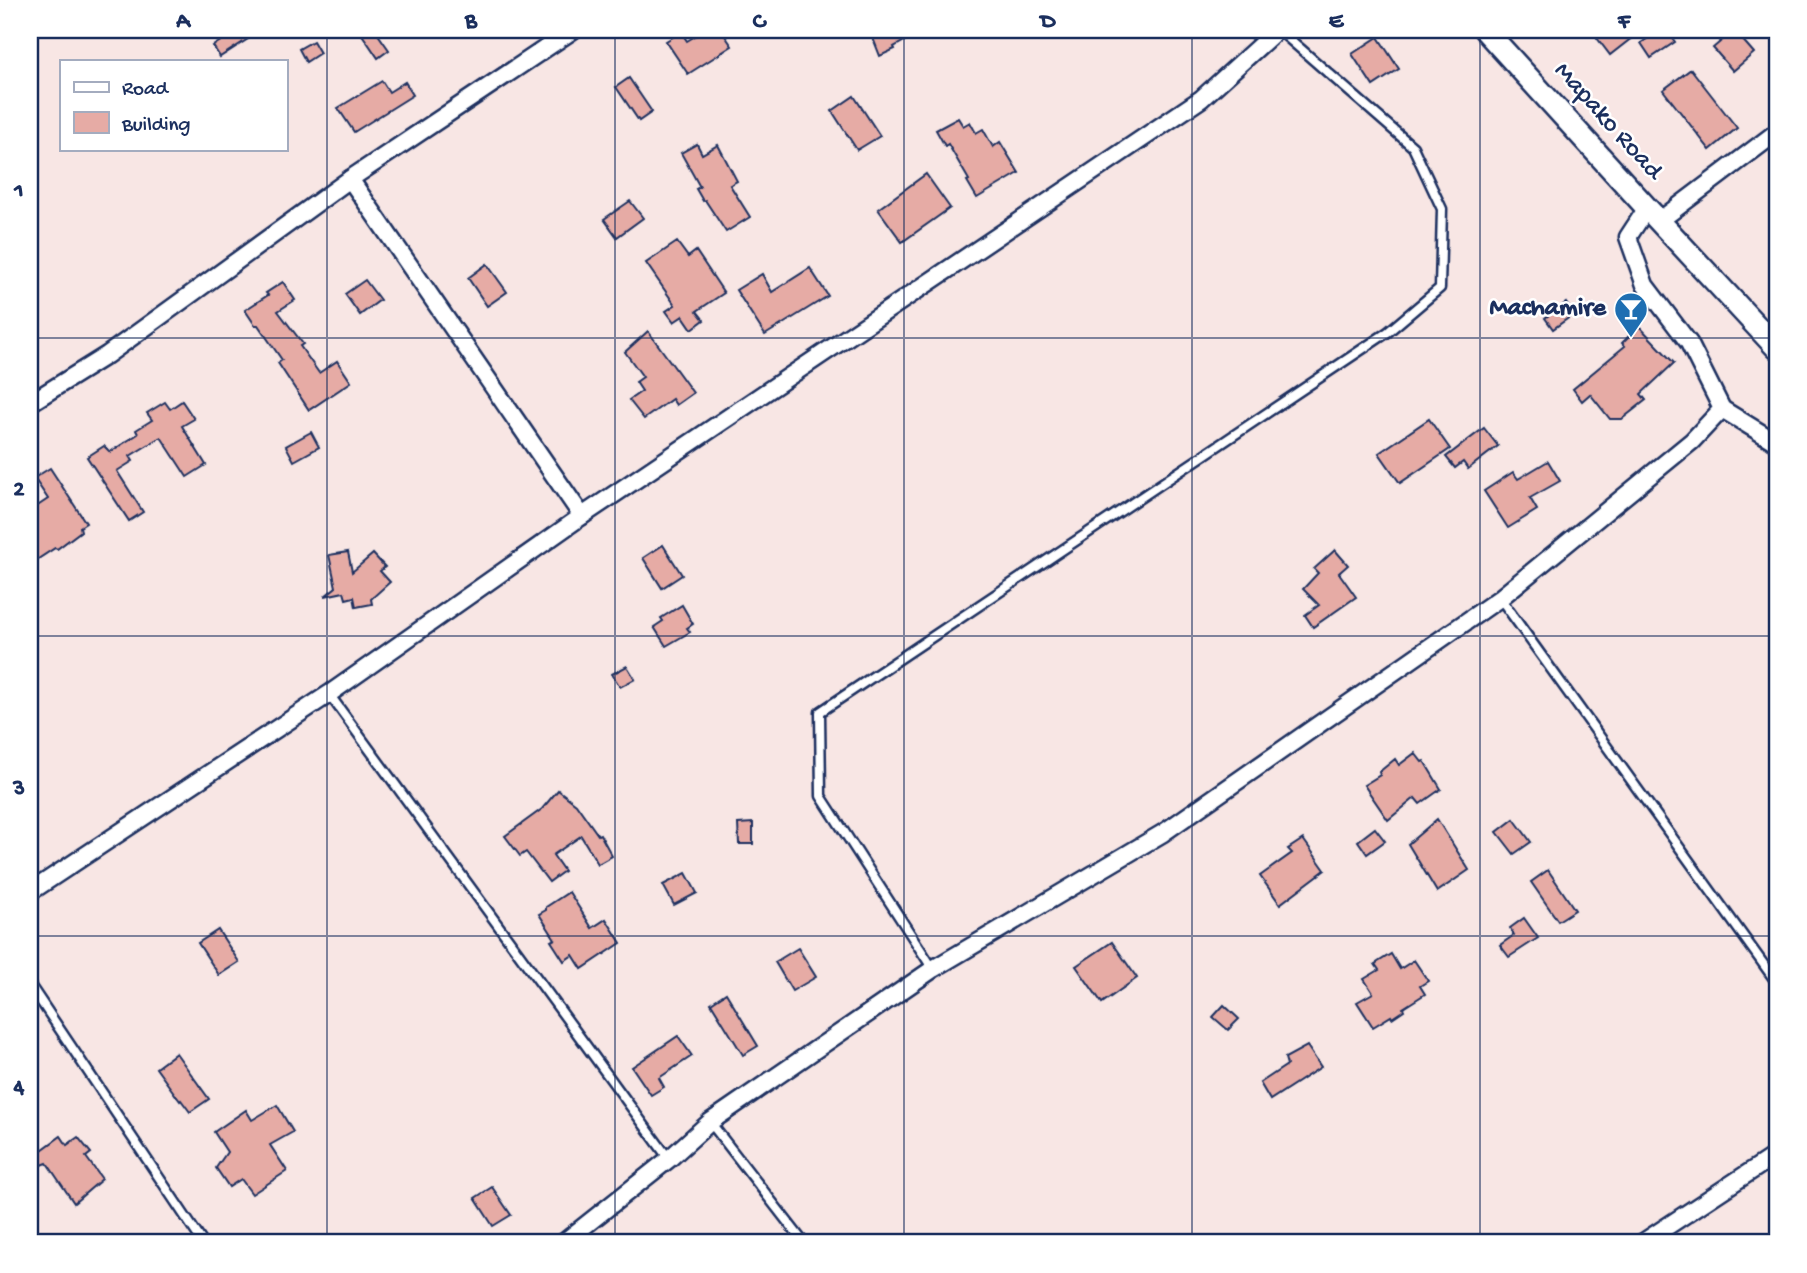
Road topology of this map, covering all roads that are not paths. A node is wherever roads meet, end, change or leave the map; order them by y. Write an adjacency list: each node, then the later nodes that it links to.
1 (573, 30): 5 (street)
2 (1278, 30): 11 (street); 15 (lane)
3 (1485, 30): 6 (street, Mapako Road)
4 (1777, 132): 6 (street, Mapako Road)
5 (350, 179): 8 (street); 11 (street)
6 (1653, 215): 7 (street, Mapako Road); 9 (street)
7 (1777, 348)
8 (30, 403)
9 (1722, 409): 10 (street); 12 (street)
10 (1777, 445)
11 (582, 516): 13 (street)
12 (1500, 598): 15 (street); 16 (lane)
13 (329, 695): 14 (street); 20 (lane)
14 (30, 892)
15 (933, 969): 18 (street)
16 (1777, 983)
17 (30, 985): 21 (lane)
18 (710, 1122): 20 (street); 23 (lane)
19 (1777, 1154): 24 (street)
20 (669, 1159): 22 (street)
21 (202, 1243)
22 (563, 1243)
23 (804, 1243)
24 (1642, 1243)

